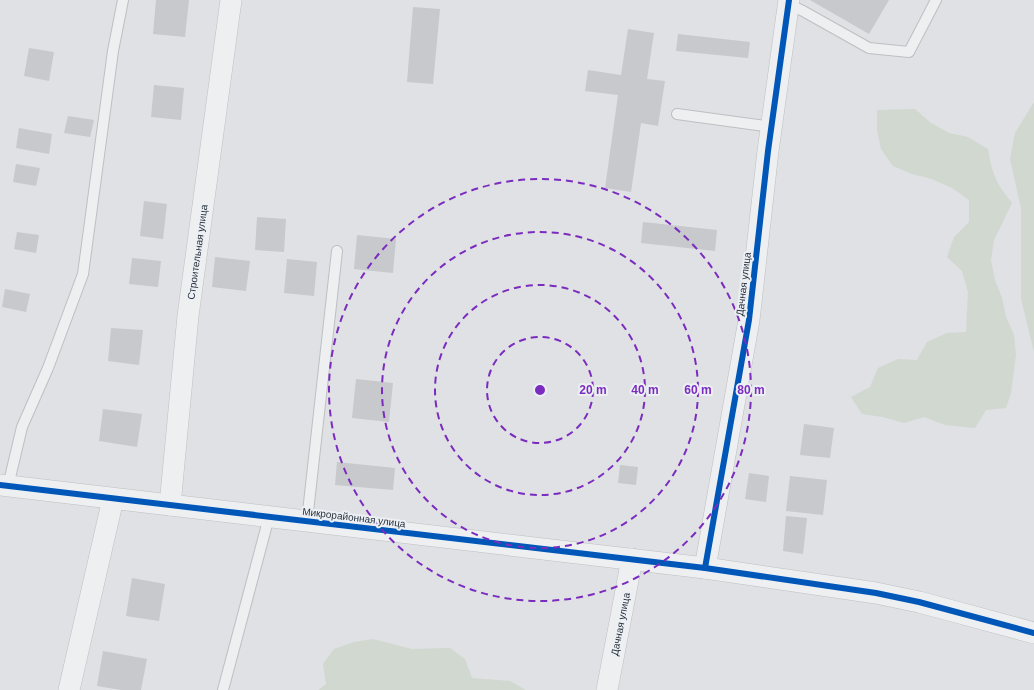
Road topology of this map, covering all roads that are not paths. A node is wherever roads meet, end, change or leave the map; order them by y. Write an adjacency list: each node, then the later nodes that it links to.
1 (123, 0): 8 (lane)
2 (231, 0): 10 (street, Строительная улица)
3 (936, 0): 4 (lane)
4 (789, 2): 6 (street, Дачная улица)
5 (677, 114): 6 (lane)
6 (772, 127): 14 (street, Дачная улица)
7 (337, 251): 12 (lane)
8 (4, 485): 9 (street, Микрорайонная улица)
9 (113, 499): 10 (street, Микрорайонная улица); 16 (street)
10 (170, 505): 11 (street, Микрорайонная улица)
11 (268, 517): 12 (street, Микрорайонная улица); 17 (lane)
12 (308, 521): 13 (street, Микрорайонная улица)
13 (632, 559): 14 (street, Микрорайонная улица); 18 (street, Дачная улица)
14 (705, 568): 15 (street, Микрорайонная улица)
15 (1034, 633)
16 (69, 690)
17 (223, 690)
18 (607, 690)

